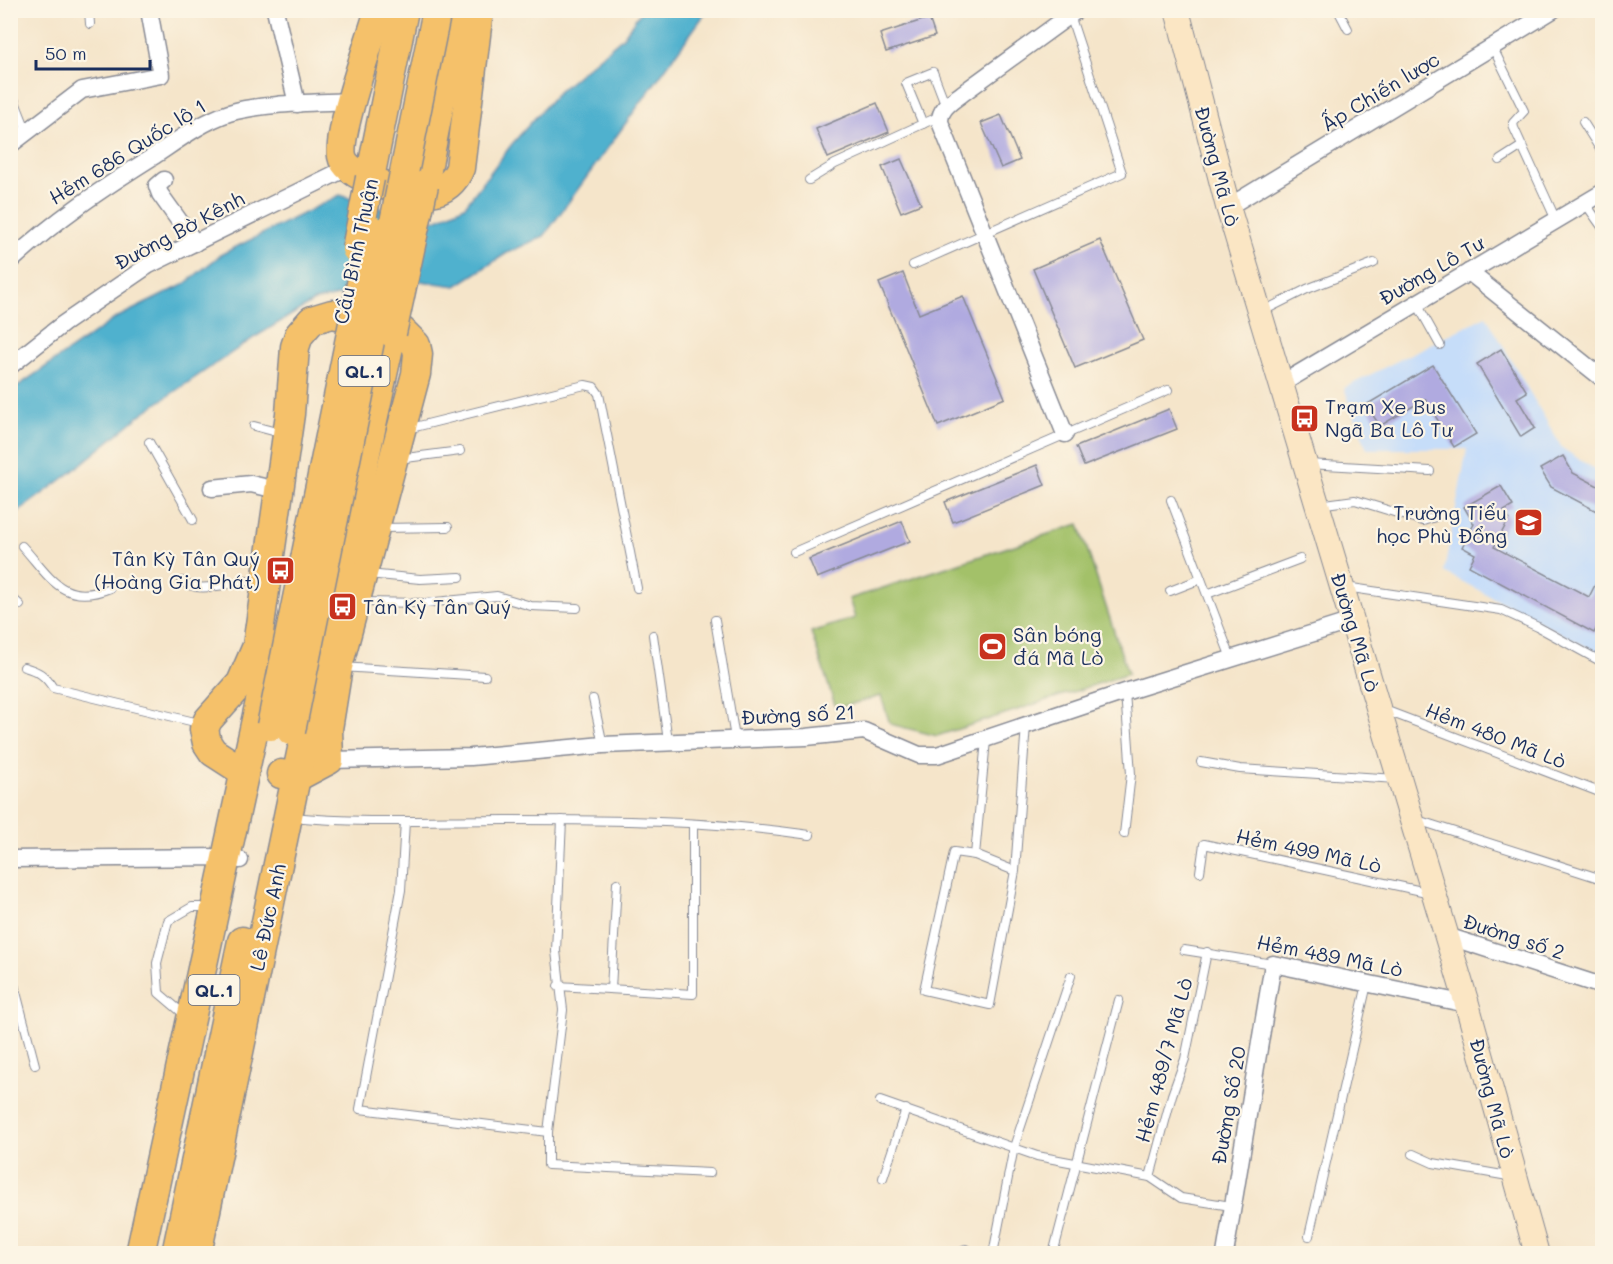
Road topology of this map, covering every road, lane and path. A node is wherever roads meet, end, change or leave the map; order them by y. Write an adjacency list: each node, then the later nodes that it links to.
1 (89, 10): 14 (lane)
2 (149, 10): 23 (street)
3 (275, 10): 19 (street)
4 (404, 10): 103 (highway, Cầu Bình Thuận / QL.1, bridge)
5 (417, 10): 96 (highway, Cầu Bình Thuận / QL.1, bridge)
6 (437, 10): 96 (highway, Cầu Bình Thuận / QL.1, bridge)
7 (458, 10): 104 (highway, Lê Đức Anh / QL.1, bridge)
8 (479, 10): 28 (highway)
9 (1177, 10): 33 (main road, Đường Mã Lò)
10 (1338, 10): 15 (lane)
11 (1553, 10): 16 (street, Ấp Chiến lược)
12 (1074, 13): 20 (street); 36 (lane)
13 (374, 14): 18 (highway)
14 (90, 24)
15 (1348, 29)
16 (1493, 48): 25 (lane); 33 (street, Ấp Chiến lược)
17 (12, 94): 23 (lane)
18 (352, 101): 19 (street, Hẻm 686 Quốc lộ 1); 28 (highway)
19 (297, 104): 38 (street, Hẻm 686 Quốc lộ 1)
20 (943, 111): 22 (lane); 22 (lane); 36 (street)
21 (1583, 122): 26 (lane)
22 (923, 124): 30 (lane)
23 (27, 132): 24 (street)
24 (10, 145)
25 (1522, 146): 27 (lane); 34 (lane)
26 (1602, 152)
27 (1500, 159)
28 (347, 168): 37 (street, Đường Bờ Kênh)
29 (164, 180): 37 (street)
30 (809, 180)
31 (1602, 193): 32 (street, Đường Lô Tư)
32 (1585, 203): 34 (street, Đường Lô Tư); 35 (lane)
33 (1228, 207): 43 (main road, Đường Mã Lò)
34 (1556, 220): 41 (street, Đường Lô Tư)
35 (1602, 227)
36 (985, 233): 40 (lane); 51 (street)
37 (195, 243): 45 (street, Đường Bờ Kênh)
38 (10, 261)
39 (1374, 263): 43 (lane)
40 (913, 265)
41 (1469, 272): 42 (street, Đường Lô Tư); 46 (street)
42 (1416, 302): 44 (lane); 47 (street, Đường Lô Tư)
43 (1260, 313): 47 (main road, Đường Mã Lò)
44 (1440, 345)
45 (10, 366)
46 (1602, 378)
47 (1281, 384): 56 (main road, Đường Mã Lò)
48 (1168, 390): 51 (lane)
49 (254, 426): 52 (lane)
50 (401, 430): 52 (highway); 55 (highway); 76 (lane)
51 (1065, 434): 67 (lane)
52 (287, 435): 59 (highway)
53 (149, 442): 63 (lane)
54 (460, 452): 55 (lane)
55 (392, 460): 65 (highway)
56 (1305, 463): 57 (lane); 61 (main road, Đường Mã Lò)
57 (1430, 471)
58 (212, 488): 59 (street)
59 (277, 490): 73 (highway)
60 (1171, 500): 71 (lane)
61 (1318, 505): 62 (lane); 74 (main road, Đường Mã Lò)
62 (1438, 516)
63 (193, 520)
64 (448, 527): 65 (lane)
65 (374, 528): 69 (highway)
66 (22, 546): 75 (lane)
67 (794, 552)
68 (1300, 559): 78 (lane)
69 (362, 573): 70 (lane); 80 (highway)
70 (460, 578)
71 (1201, 579): 77 (lane); 78 (lane)
72 (182, 580): 73 (lane)
73 (265, 581): 94 (highway)
74 (1342, 587): 84 (main road, Đường Mã Lò); 87 (lane)
75 (110, 588)
76 (637, 588)
77 (1170, 591)
78 (1208, 594): 86 (lane)
79 (10, 596): 81 (lane)
80 (354, 602): 82 (lane); 89 (highway)
81 (20, 605)
82 (577, 608)
83 (716, 620): 97 (lane)
84 (1352, 621): 86 (street, Đường số 21); 93 (main road, Đường Mã Lò)
85 (653, 635): 99 (lane)
86 (1231, 658): 91 (street, Đường số 21)
87 (1602, 662)
88 (24, 667): 94 (lane)
89 (338, 667): 90 (lane); 101 (highway)
90 (485, 676)
91 (1125, 692): 95 (street, Đường số 21); 112 (lane)
92 (593, 699): 100 (lane)
93 (1378, 708): 105 (main road, Đường Mã Lò); 106 (lane, Hẻm 480 Mã Lò)
94 (205, 724): 103 (highway)
95 (1026, 725): 98 (street, Đường số 21); 117 (lane)
96 (281, 728): 104 (highway, Lê Đức Anh / QL.1); 115 (highway, Lê Đức Anh / QL.1)
97 (735, 738): 98 (street, Đường số 21); 99 (street, Đường số 21)
98 (986, 740): 114 (lane)
99 (668, 741): 100 (street, Đường số 21)
100 (603, 745): 101 (street, Đường số 21)
101 (328, 760): 104 (highway)
102 (1201, 762): 105 (lane)
103 (244, 771): 115 (highway, Lê Đức Anh / QL.1)
104 (289, 775): 107 (highway, Lê Đức Anh / QL.1); 153 (highway, Lê Đức Anh / QL.1)
105 (1398, 779): 108 (main road, Đường Mã Lò)
106 (1602, 792)
107 (288, 816): 110 (lane); 154 (highway, Lê Đức Anh / QL.1)
108 (1411, 818): 119 (lane); 121 (main road, Đường Mã Lò)
109 (562, 820): 110 (lane); 111 (lane); 130 (lane)
110 (405, 822): 139 (lane)
111 (693, 825): 113 (lane); 132 (lane)
112 (1124, 834)
113 (810, 835)
114 (975, 855): 117 (lane); 117 (lane)
115 (234, 858): 116 (street); 122 (highway, Lê Đức Anh / QL.1); 140 (highway, Lê Đức Anh / QL.1)
116 (10, 860)
117 (1015, 871)
118 (1200, 872): 121 (lane, Hẻm 499 Mã Lò)
119 (1602, 879)
120 (617, 883): 132 (lane)
121 (1434, 894): 123 (main road, Đường Mã Lò)
122 (214, 907): 135 (highway, Lê Đức Anh / QL.1); 135 (lane)
123 (1447, 936): 131 (street, Đường số 2); 134 (main road, Đường Mã Lò)
124 (1184, 950): 125 (lane, Hẻm 489 Mã Lò)
125 (1208, 952): 126 (lane, Hẻm 489 Mã Lò); 145 (lane, Hẻm 489/7 Mã Lò)
126 (1273, 964): 129 (street, Hẻm 489 Mã Lò); 148 (street, Đường Số 20)
127 (10, 969): 136 (lane)
128 (1071, 976): 141 (lane)
129 (1367, 984): 134 (street, Hẻm 489 Mã Lò); 149 (lane)
130 (558, 986): 132 (lane); 139 (lane)
131 (1602, 986)
132 (611, 989)
133 (1119, 1000): 143 (lane)
134 (1467, 1004): 146 (main road, Đường Mã Lò)
135 (192, 1020): 140 (highway, Lê Đức Anh / QL.1)
136 (35, 1065)
137 (880, 1101): 138 (lane)
138 (906, 1109): 141 (lane); 147 (lane)
139 (548, 1132): 144 (lane)
140 (173, 1144): 151 (highway, Lê Đức Anh / QL.1); 152 (highway, Lê Đức Anh / QL.1)
141 (1014, 1147): 143 (lane); 156 (lane)
142 (1413, 1154): 146 (lane)
143 (1076, 1163): 145 (lane); 157 (lane)
144 (710, 1173)
145 (1150, 1177): 148 (lane)
146 (1514, 1177): 159 (main road, Đường Mã Lò)
147 (884, 1178)
148 (1231, 1206): 158 (street, Đường Số 20)
149 (1309, 1236)
150 (965, 1249): 155 (lane)
151 (140, 1254)
152 (159, 1254)
153 (176, 1254)
154 (197, 1254)
155 (978, 1254)
156 (993, 1254)
157 (1053, 1254)
158 (1225, 1254)
159 (1537, 1254)

